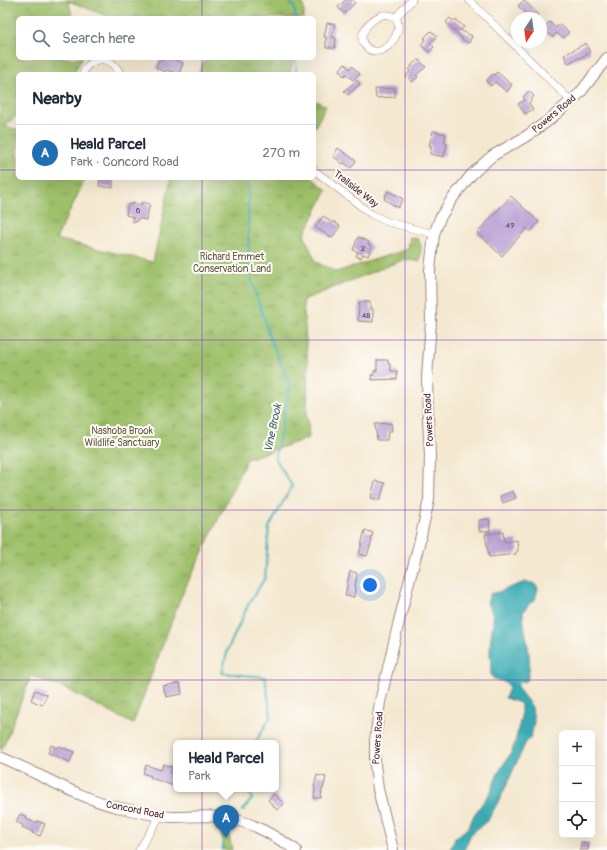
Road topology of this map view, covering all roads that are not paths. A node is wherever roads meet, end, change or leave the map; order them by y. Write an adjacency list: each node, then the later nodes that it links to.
1 (412, 0): 3 (street)
2 (469, 0): 9 (street)
3 (395, 18): 3 (street)
4 (607, 58): 9 (main road, Powers Road)
5 (98, 60): 7 (street)
6 (105, 60): 8 (street)
7 (84, 72)
8 (119, 72)
9 (571, 101): 11 (main road, Powers Road)
10 (316, 172): 11 (street, Trailside Way)
11 (434, 234): 16 (main road, Powers Road)
12 (0, 757): 13 (main road, Concord Road)
13 (160, 816): 14 (street); 15 (main road, Concord Road)
14 (139, 850)
15 (296, 850)
16 (392, 850)

